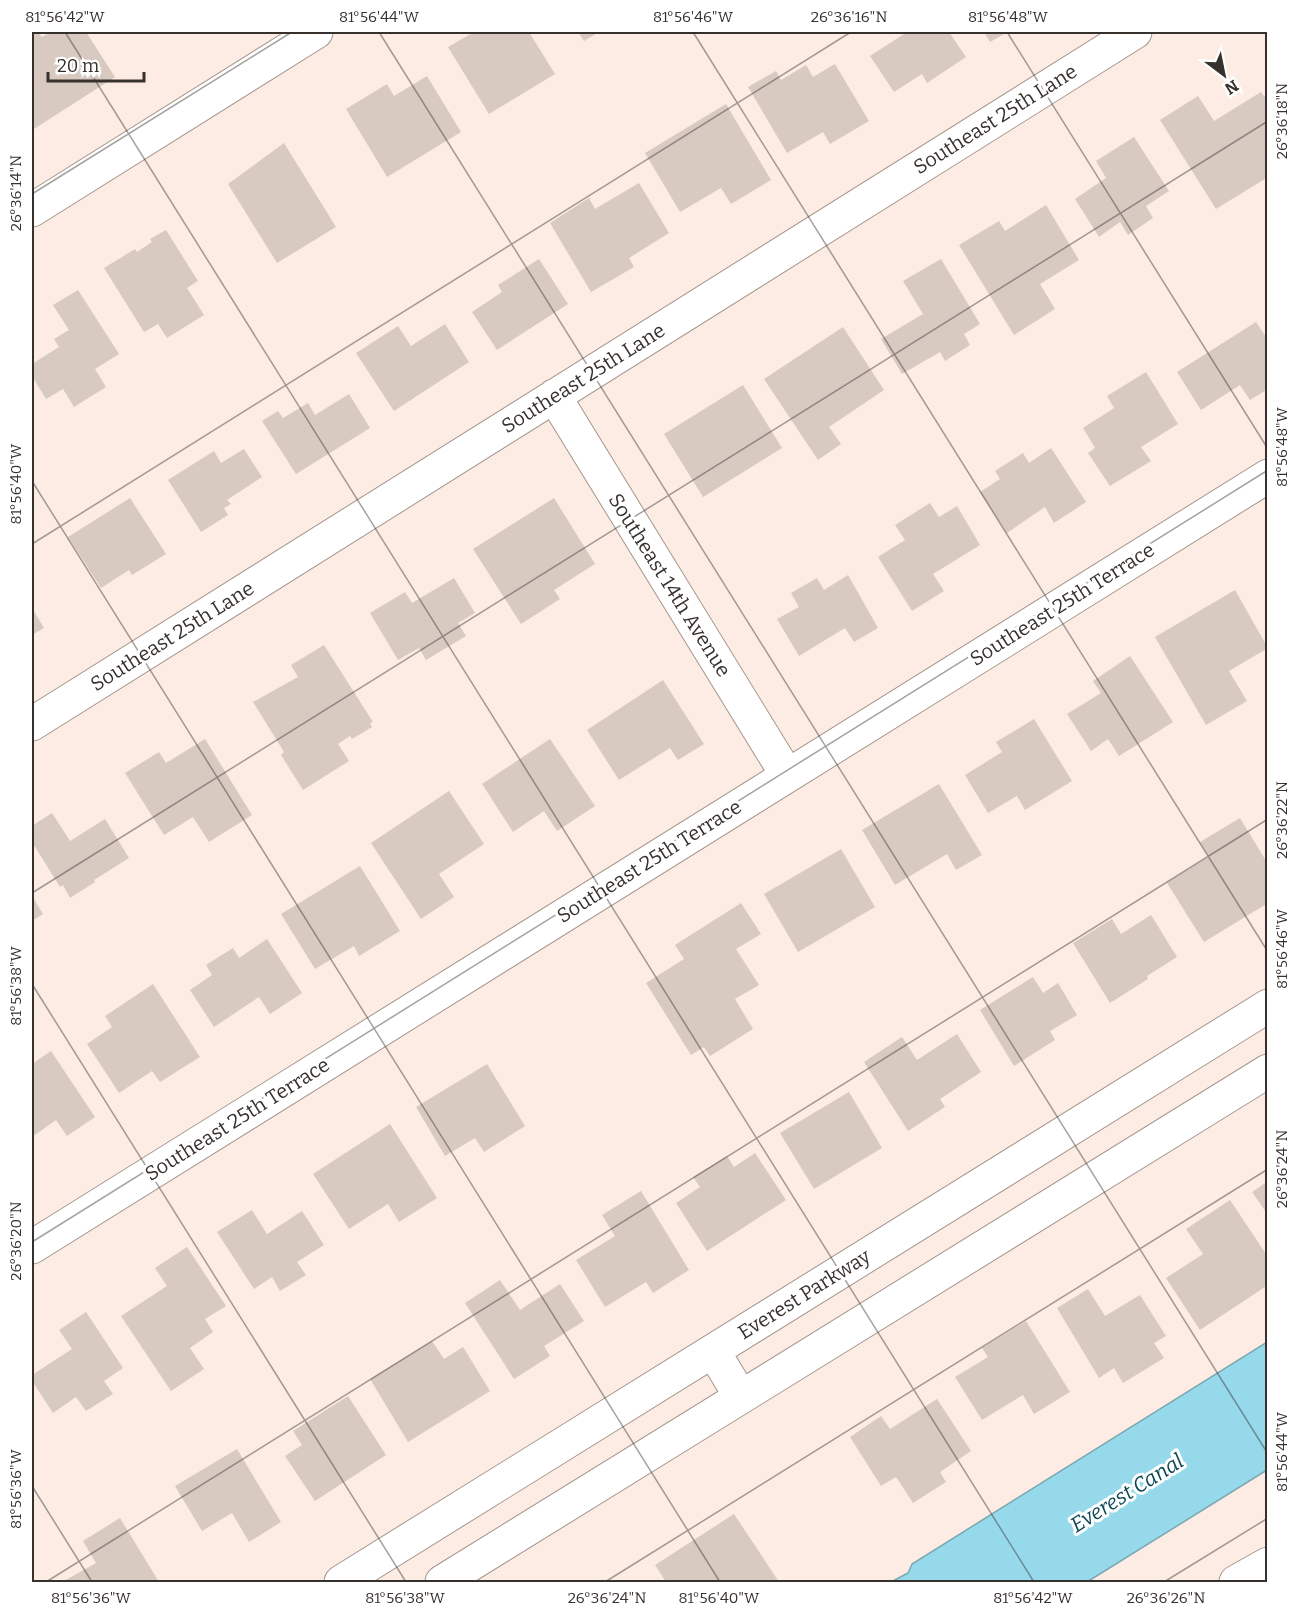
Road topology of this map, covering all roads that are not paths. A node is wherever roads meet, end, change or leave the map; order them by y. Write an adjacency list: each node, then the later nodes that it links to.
1 (314, 32): 3 (main road)
2 (1135, 32): 4 (main road, Southeast 25th Lane)
3 (32, 210)
4 (554, 396): 6 (main road, Southeast 25th Lane); 7 (main road, Southeast 14th Avenue)
5 (1268, 476): 7 (main road, Southeast 25th Terrace)
6 (32, 724)
7 (787, 775): 10 (main road, Southeast 25th Terrace)
8 (1268, 1006): 11 (main road, Everest Parkway)
9 (1268, 1071): 12 (main road)
10 (32, 1247)
11 (713, 1351): 12 (main road); 14 (main road, Everest Parkway)
12 (741, 1397): 15 (main road)
13 (1268, 1564): 16 (main road)
14 (341, 1582)
15 (442, 1582)
16 (1236, 1582)

